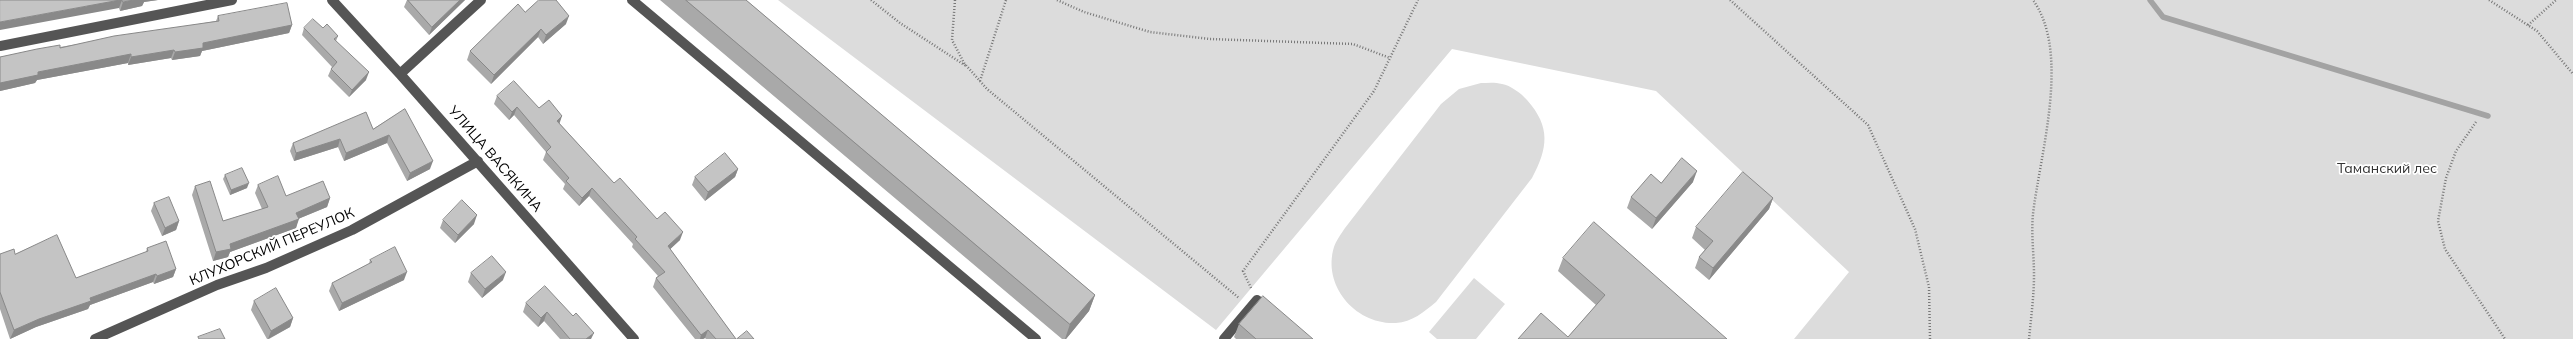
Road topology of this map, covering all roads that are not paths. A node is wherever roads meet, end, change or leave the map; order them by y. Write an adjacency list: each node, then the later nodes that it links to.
1 (232, 0): 5 (street)
2 (332, 0): 6 (street, УЛИЦА ВАСЯКИНА)
3 (481, 0): 6 (street)
4 (632, 0): 11 (street)
5 (0, 46)
6 (400, 74): 7 (street, УЛИЦА ВАСЯКИНА)
7 (478, 161): 9 (street, КЛУХОРСКИЙ ПЕРЕУЛОК); 10 (street, УЛИЦА ВАСЯКИНА)
8 (1274, 314): 12 (street)
9 (95, 339)
10 (634, 339)
11 (1036, 339)
12 (1224, 339)

